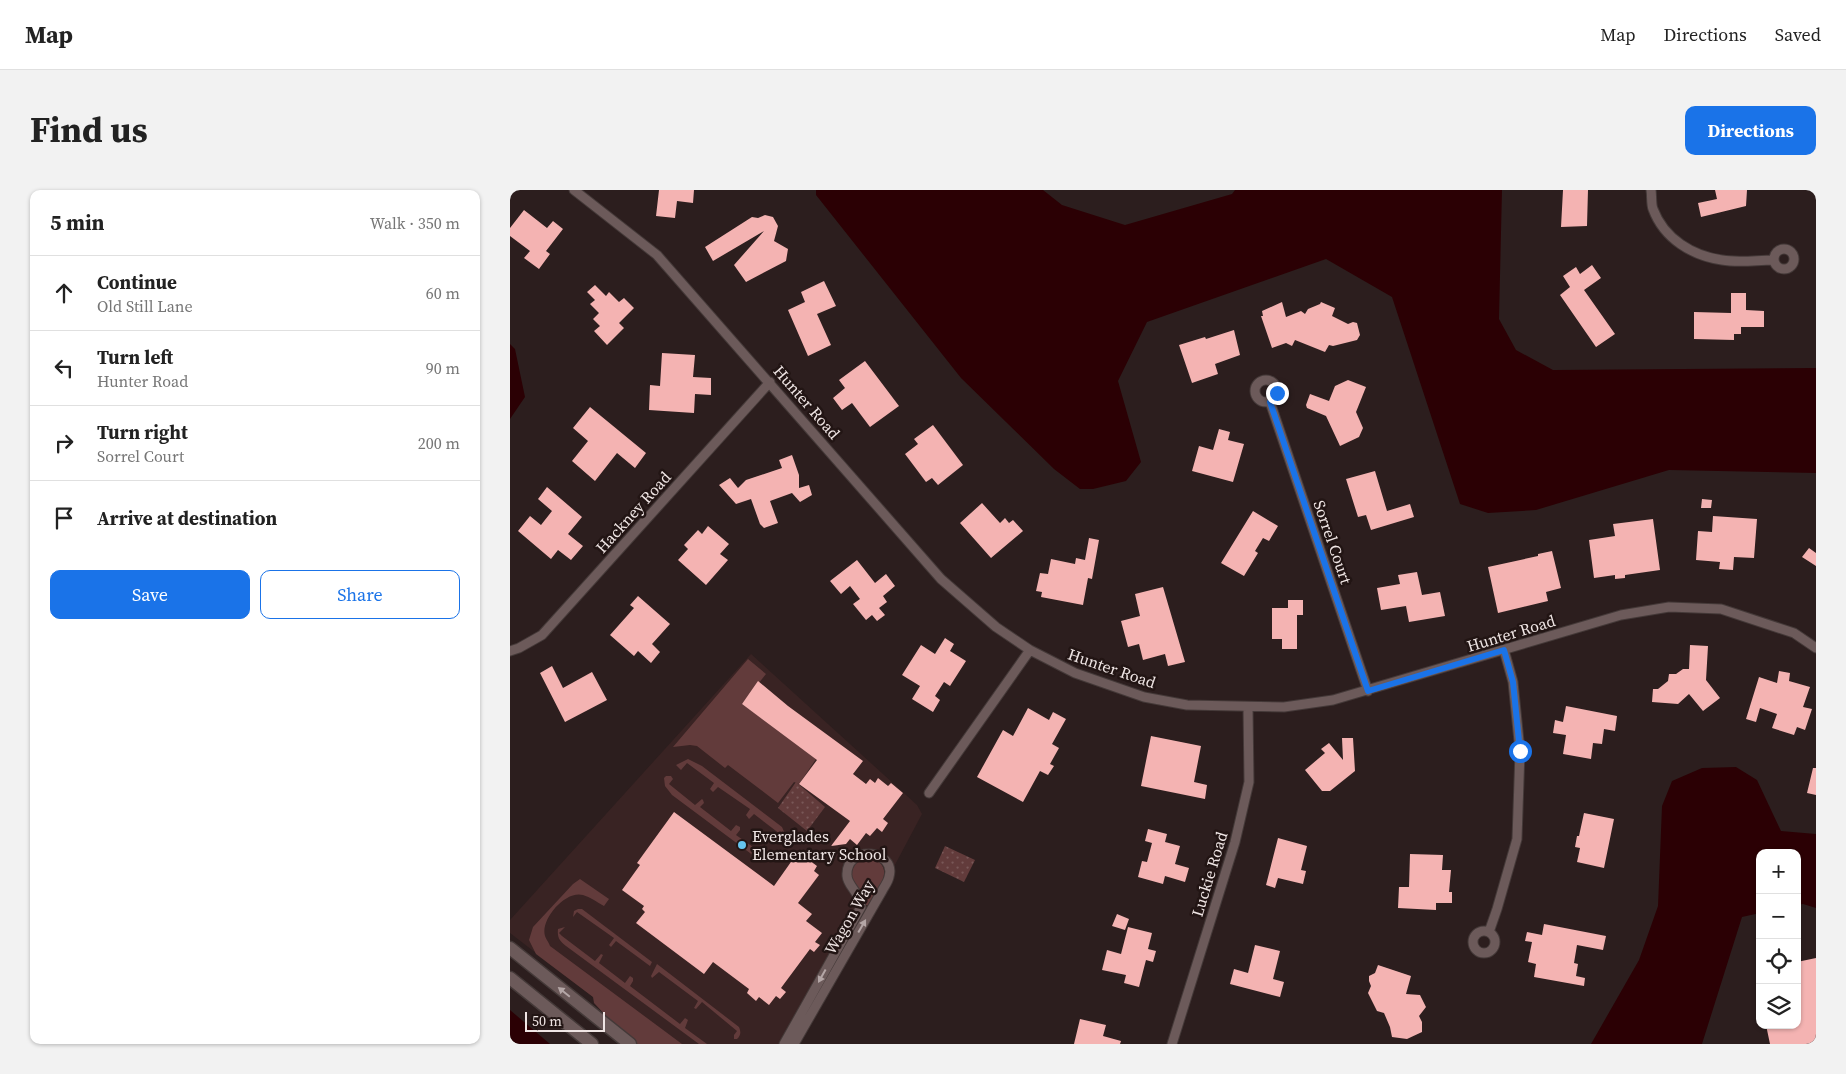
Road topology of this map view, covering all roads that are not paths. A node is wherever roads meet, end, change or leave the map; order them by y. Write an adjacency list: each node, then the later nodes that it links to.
1 (574, 190): 4 (street, Hunter Road)
2 (1651, 190): 3 (street)
3 (1774, 260)
4 (770, 382): 7 (street, Hunter Road); 9 (street, Hackney Road)
5 (1270, 402): 10 (street, Sorrel Court)
6 (1816, 648): 8 (street, Hunter Road)
7 (1030, 650): 11 (street, Hunter Road); 12 (street)
8 (1504, 650): 10 (street, Hunter Road); 13 (street)
9 (510, 651)
10 (1368, 691): 11 (street, Hunter Road)
11 (1248, 708): 20 (street, Luckie Road)
12 (929, 793)
13 (1489, 932)
14 (510, 948): 17 (main road, one-way to 14)
15 (510, 978): 16 (main road)
16 (592, 1044)
17 (630, 1044)
18 (784, 1044): 19 (street, Wagon Way, one-way to 18)
19 (794, 1044)
20 (1172, 1044)

